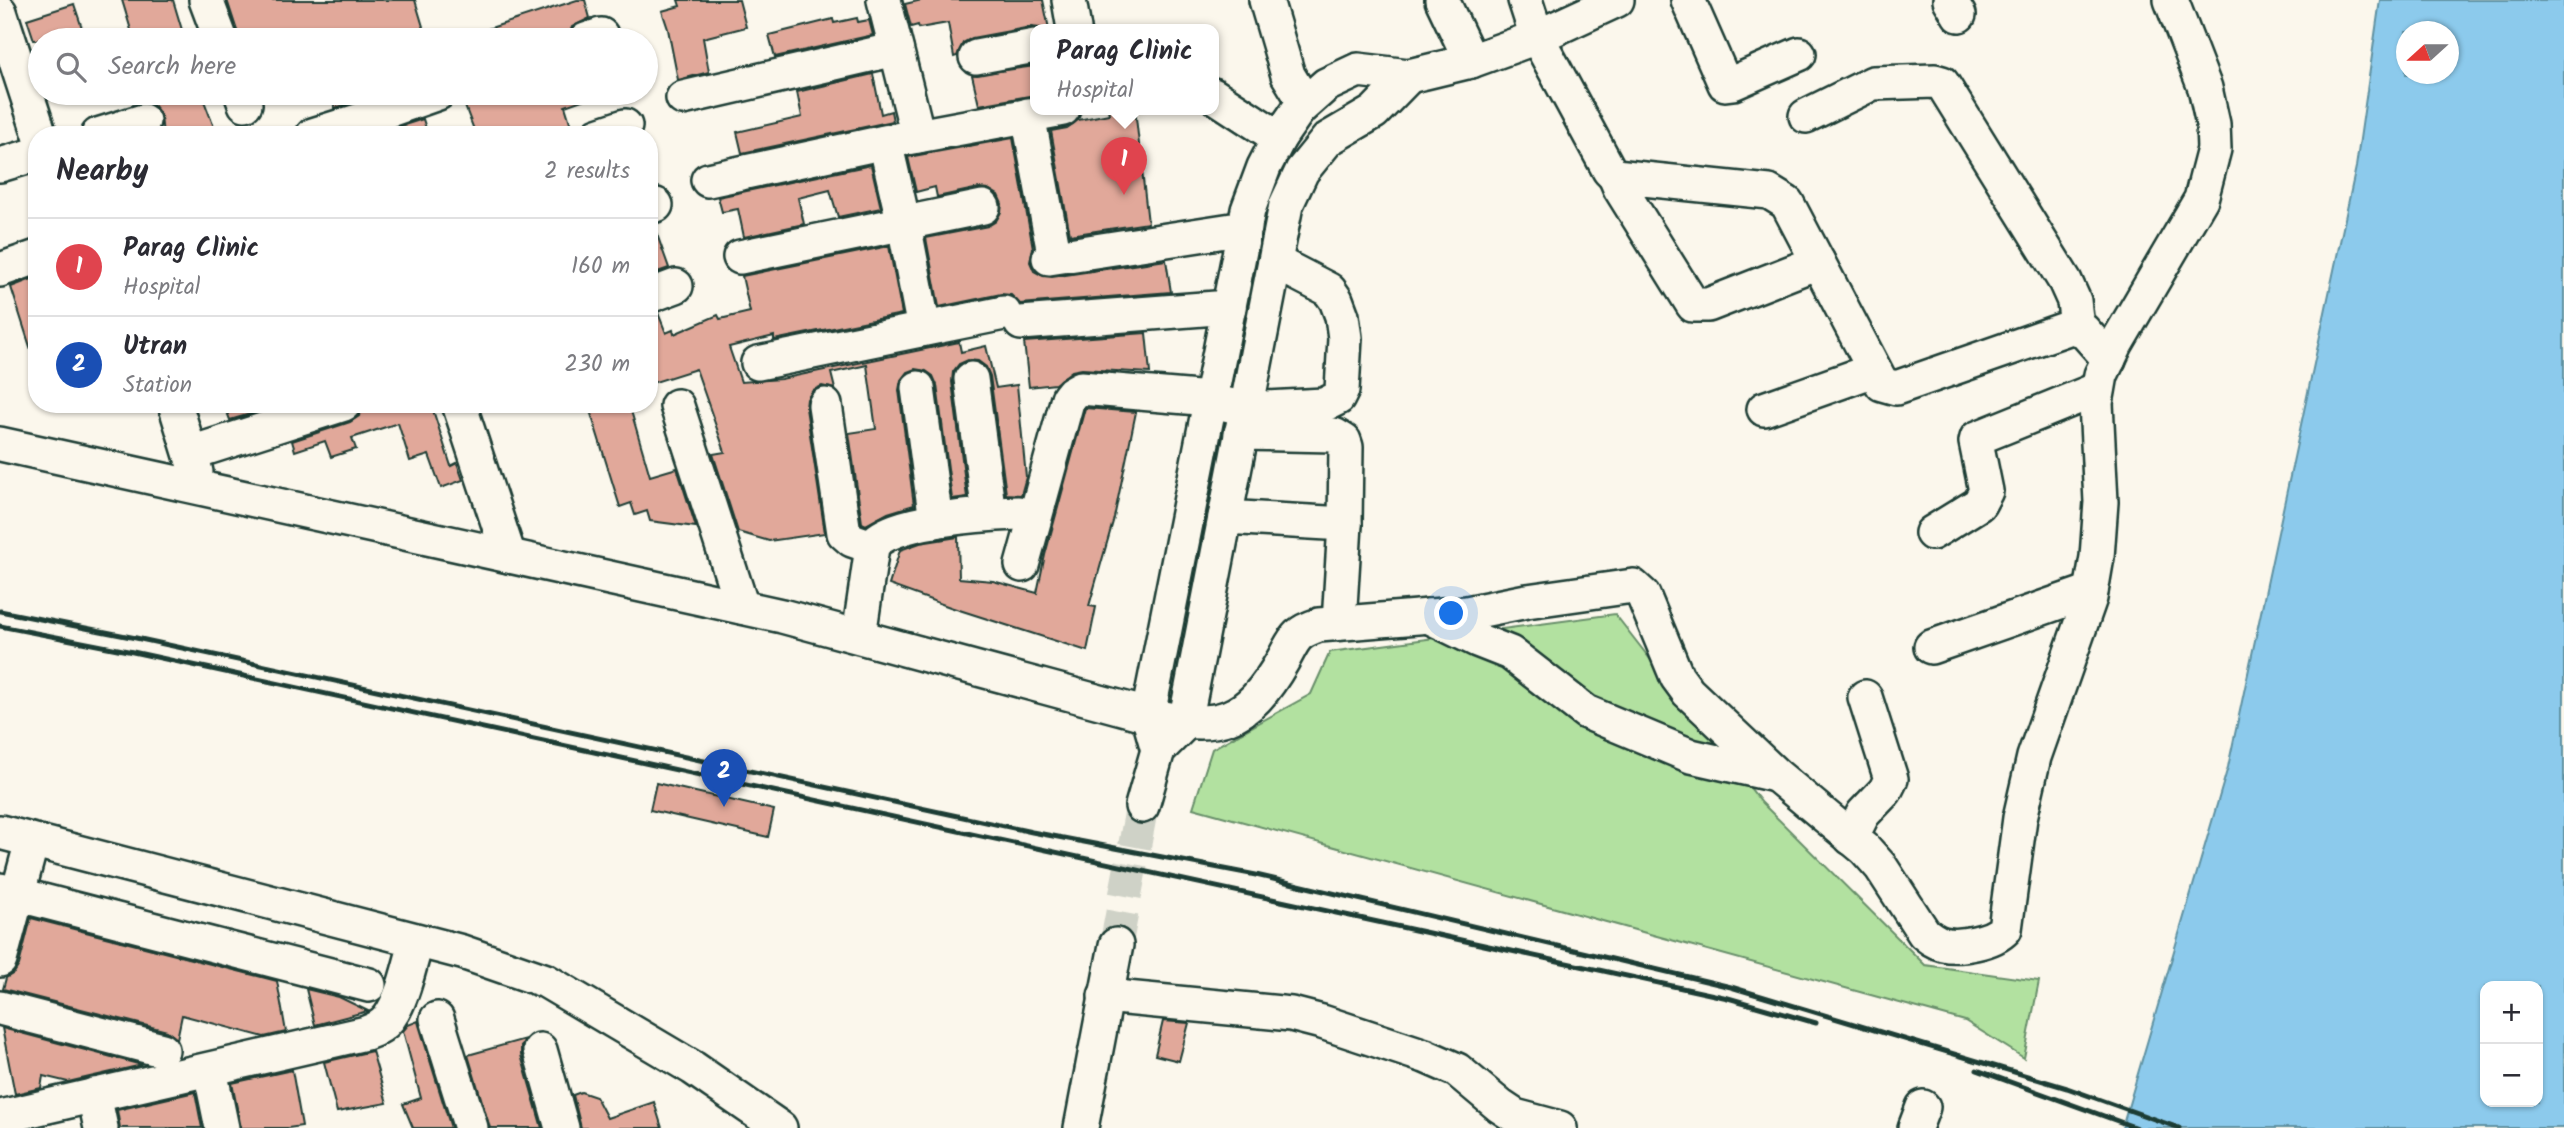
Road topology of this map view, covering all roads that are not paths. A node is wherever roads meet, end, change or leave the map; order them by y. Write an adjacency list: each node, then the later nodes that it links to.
1 (206, 0): 12 (street)
2 (884, 0): 15 (street)
3 (1069, 0): 11 (street)
4 (1266, 0): 23 (street)
5 (1442, 0): 18 (street)
6 (1525, 0): 13 (street)
7 (1617, 0): 13 (street)
8 (1688, 0): 16 (street)
9 (2171, 0): 52 (street)
10 (0, 12): 20 (street)
11 (1073, 24)
12 (216, 28)
13 (1537, 37): 18 (street); 37 (street)
14 (1030, 47): 17 (street)
15 (896, 49): 21 (street); 32 (street)
16 (1799, 54)
17 (976, 57)
18 (1471, 61): 19 (street)
19 (1409, 76): 23 (street); 44 (street)
20 (28, 98)
21 (683, 98)
22 (1219, 99): 33 (street)
23 (1305, 103): 33 (street)
24 (30, 105): 29 (street)
25 (413, 105): 31 (street)
26 (1028, 115): 32 (street); 41 (street)
27 (1807, 117): 48 (street)
28 (143, 121): 30 (street)
29 (37, 126)
30 (127, 126)
31 (368, 126)
32 (918, 136): 34 (street)
33 (1279, 138): 41 (street)
34 (885, 142): 38 (street); 40 (street)
35 (28, 157): 36 (street)
36 (0, 165)
37 (1615, 176): 45 (street); 45 (street)
38 (708, 180)
39 (983, 207): 40 (street)
40 (904, 224): 42 (street); 49 (street)
41 (1245, 228): 47 (street)
42 (740, 257)
43 (28, 260): 46 (street)
44 (1275, 262): 62 (street); 62 (street)
45 (1818, 262): 51 (street)
46 (0, 270)
47 (1229, 307): 49 (street); 55 (street)
48 (2077, 327): 51 (street); 52 (street)
49 (924, 329): 50 (street)
50 (758, 363)
51 (1874, 370): 58 (street)
52 (2104, 374): 69 (street); 73 (street)
53 (971, 379): 67 (street)
54 (918, 388): 67 (street)
55 (1210, 401): 62 (street); 72 (street); 80 (street)
56 (825, 405): 70 (street)
57 (677, 406): 74 (street)
58 (1764, 409)
59 (178, 413): 64 (street)
60 (316, 413): 64 (street)
61 (461, 413): 71 (street)
62 (1244, 421): 66 (street); 68 (street)
63 (0, 444): 65 (street)
64 (191, 453): 65 (street)
65 (200, 488): 71 (street)
66 (1225, 517): 68 (street); 81 (street)
67 (936, 521): 70 (street)
68 (1345, 524): 76 (street)
69 (1932, 533)
70 (872, 547): 77 (street)
71 (509, 556): 74 (street)
72 (1023, 565)
73 (2091, 591): 78 (street); 86 (street)
74 (742, 607): 77 (street)
75 (1428, 616): 76 (street); 83 (street); 83 (street)
76 (1339, 623): 81 (street)
77 (859, 636): 80 (street)
78 (1931, 647)
79 (1865, 697): 86 (street)
80 (1148, 715): 81 (street); 82 (street)
81 (1185, 723): 82 (street)
82 (1158, 750): 84 (street)
83 (1776, 775): 86 (street)
84 (1143, 806)
85 (0, 832): 87 (street)
86 (1851, 838)
87 (32, 841): 88 (street); 89 (street)
88 (8, 892): 91 (street); 92 (street)
89 (417, 941): 98 (street); 101 (street)
90 (1116, 945): 93 (street)
91 (0, 960)
92 (369, 985)
93 (1105, 996): 106 (street); 107 (street)
94 (0, 1008): 96 (street)
95 (437, 1019): 104 (street)
96 (162, 1050)
97 (540, 1050): 105 (street)
98 (210, 1070): 99 (street); 103 (street)
99 (94, 1094): 100 (street); 102 (street)
100 (11, 1119)
101 (777, 1127)
102 (101, 1128)
103 (222, 1128)
104 (471, 1128)
105 (562, 1128)
106 (1081, 1128)
107 (1560, 1128)

